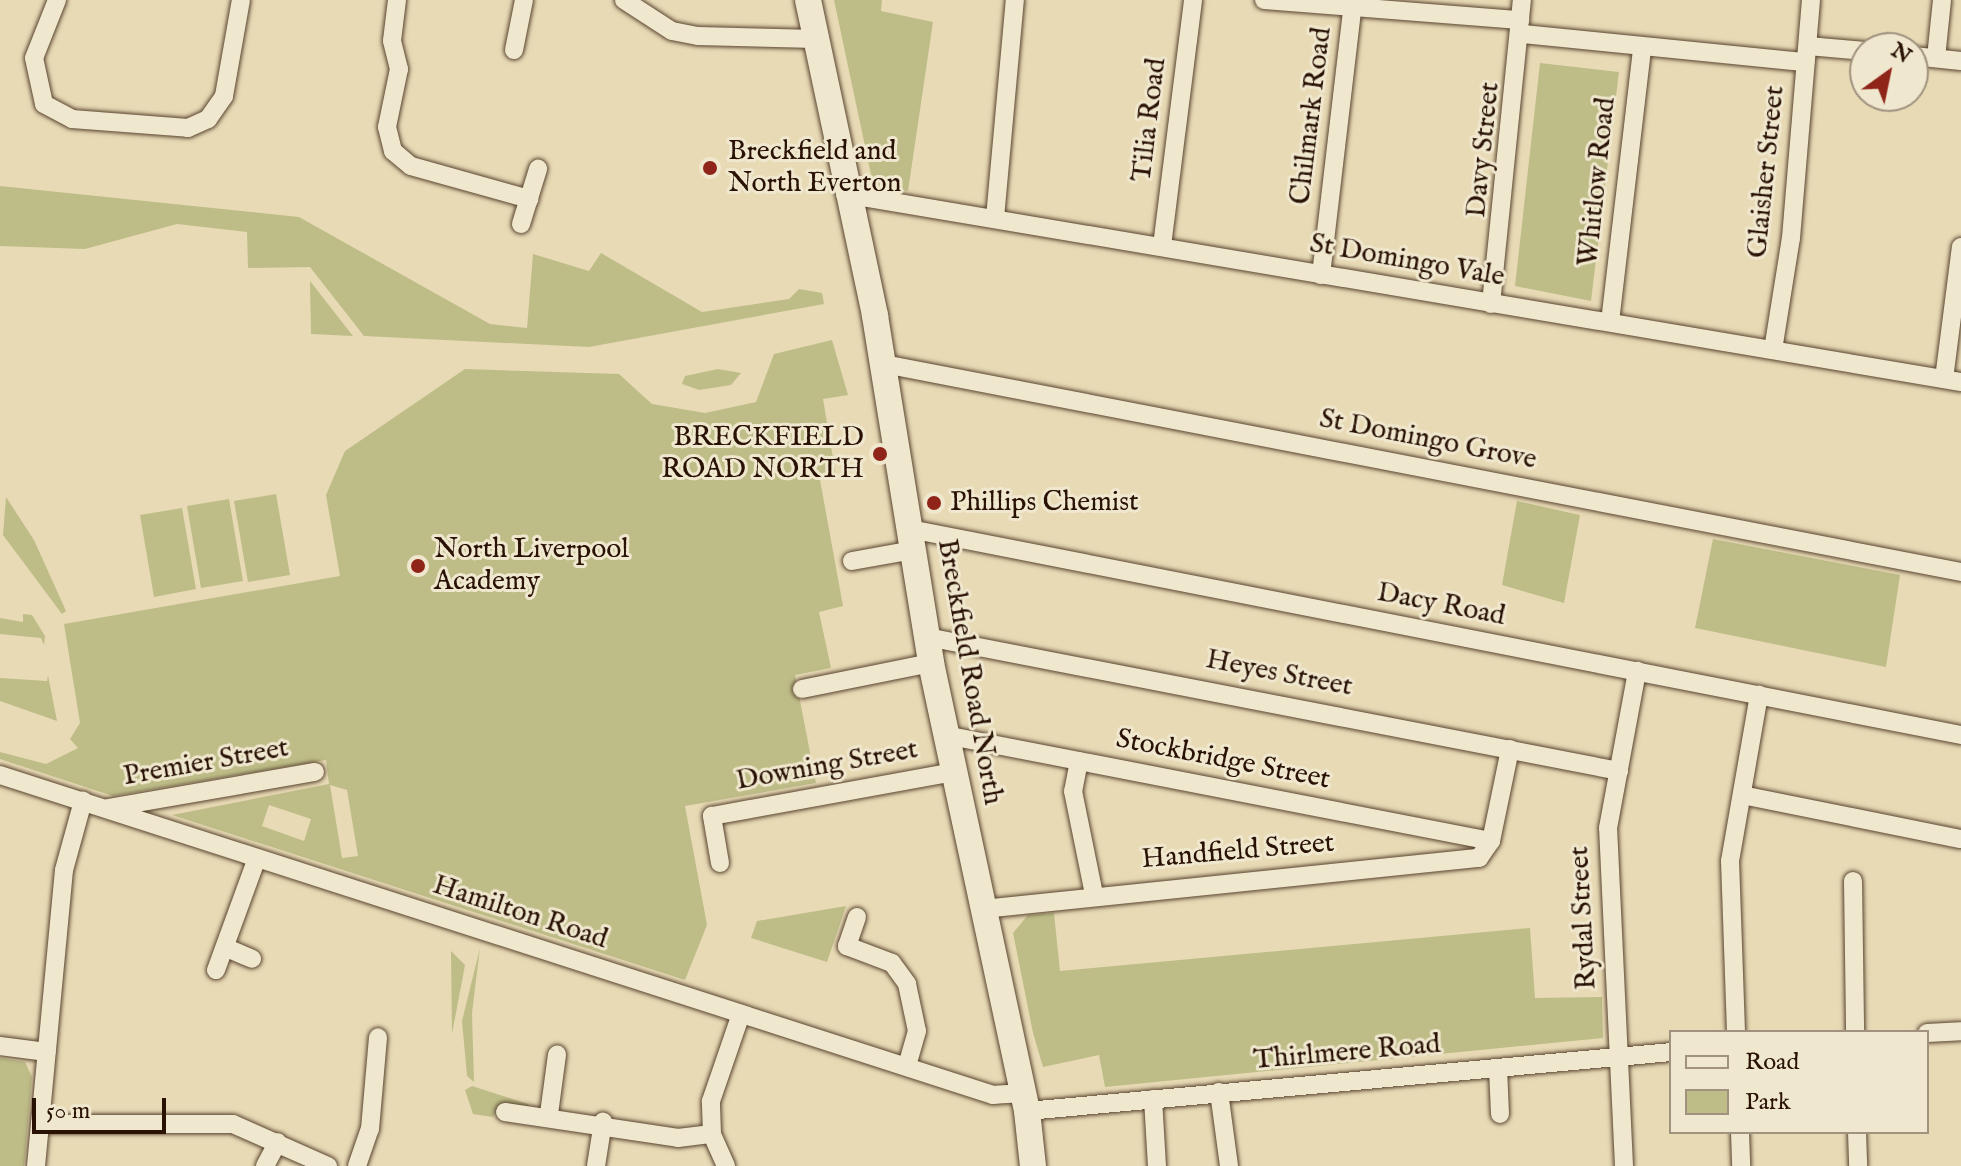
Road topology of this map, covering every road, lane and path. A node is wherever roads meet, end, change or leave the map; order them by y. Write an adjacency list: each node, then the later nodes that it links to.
1 (57, 0): 2 (street)
2 (241, 0)
3 (397, 0): 25 (street)
4 (524, 0): 17 (street)
5 (624, 0): 15 (street)
6 (808, 0): 15 (street, Breckfield Road North)
7 (1015, 0): 26 (street)
8 (1193, 0): 28 (street, Tilia Road)
9 (1264, 0): 13 (street)
10 (1522, 0): 14 (street, Davy Street)
11 (1811, 0): 19 (street, Glaisher Street)
12 (1942, 0): 21 (street)
13 (1352, 11): 14 (street); 30 (street, Chilmark Road)
14 (1522, 27): 16 (street); 31 (street, Davy Street)
15 (815, 39): 24 (street, Breckfield Road North)
16 (1642, 48): 19 (street); 32 (street, Whitlow Road)
17 (514, 50)
18 (1849, 52): 19 (street)
19 (1807, 54): 33 (street, Glaisher Street)
20 (1929, 57): 21 (street)
21 (1936, 58): 22 (street)
22 (1961, 61)
23 (538, 169): 25 (street)
24 (845, 194): 26 (street, St Domingo Vale); 34 (street, Breckfield Road North)
25 (529, 199): 27 (street)
26 (995, 218): 28 (street, St Domingo Vale)
27 (521, 224)
28 (1162, 246): 30 (street, St Domingo Vale)
29 (1961, 247): 35 (street)
30 (1321, 275): 31 (street, St Domingo Vale)
31 (1491, 304): 32 (street, St Domingo Vale)
32 (1610, 322): 33 (street, St Domingo Vale)
33 (1773, 350): 35 (street, St Domingo Vale)
34 (884, 364): 36 (street, Breckfield Road North); 38 (street, St Domingo Grove)
35 (1953, 380)
36 (912, 540): 37 (street); 39 (street, Breckfield Road North); 41 (street, Dacy Road)
37 (852, 561)
38 (1961, 572)
39 (927, 637): 40 (street, Breckfield Road North); 46 (street, Heyes Street)
40 (931, 663): 42 (street); 44 (street, Breckfield Road North)
41 (1637, 671): 43 (street, Dacy Road); 48 (street, Rydal Street)
42 (802, 689)
43 (1759, 695): 45 (street, Dacy Road); 52 (street)
44 (945, 735): 47 (street, Stockbridge Street); 50 (street, Breckfield Road North)
45 (1961, 735)
46 (1510, 749): 48 (street, Heyes Street); 56 (street)
47 (1079, 761): 56 (street, Stockbridge Street); 60 (street)
48 (1619, 771): 76 (street, Rydal Street)
49 (315, 772): 54 (street, Premier Street)
50 (953, 772): 58 (street, Downing Street); 61 (street, Breckfield Road North)
51 (0, 775): 53 (street, Hamilton Road)
52 (1742, 795): 55 (street); 67 (street)
53 (83, 801): 54 (street, Hamilton Road); 73 (street)
54 (106, 809): 57 (street, Hamilton Road)
55 (1961, 839)
56 (1491, 841): 60 (street, Handfield Street)
57 (257, 858): 63 (street); 66 (street, Hamilton Road)
58 (720, 863)
59 (1853, 881): 68 (street)
60 (1094, 894): 61 (street, Handfield Street)
61 (983, 909): 81 (street, Breckfield Road North)
62 (857, 917): 77 (street)
63 (229, 949): 64 (street); 65 (street)
64 (252, 959)
65 (216, 970)
66 (741, 1014): 77 (street, Hamilton Road); 87 (street)
67 (1736, 1030)
68 (1855, 1030)
69 (1961, 1031): 70 (street)
70 (1929, 1033)
71 (378, 1037): 94 (street)
72 (0, 1046): 73 (street)
73 (47, 1052): 86 (street)
74 (1669, 1052): 76 (street, Thirlmere Road)
75 (557, 1055): 83 (street)
76 (1619, 1056): 78 (street, Thirlmere Road); 100 (street, Rydal Street)
77 (907, 1067): 81 (street, Hamilton Road)
78 (1498, 1068): 79 (street, Thirlmere Road); 84 (street)
79 (1219, 1092): 80 (street, Thirlmere Road); 99 (street)
80 (1153, 1099): 81 (street, Thirlmere Road); 98 (street)
81 (1025, 1102): 97 (street, Breckfield Road North)
82 (505, 1112): 83 (street)
83 (549, 1114): 85 (street)
84 (1500, 1114)
85 (603, 1122): 87 (street); 95 (street)
86 (40, 1124): 90 (street); 91 (street)
87 (712, 1134): 96 (street)
88 (1740, 1134): 101 (street)
89 (1857, 1134): 102 (street)
90 (278, 1142): 92 (street); 93 (street)
91 (36, 1166)
92 (265, 1166)
93 (328, 1166)
94 (357, 1166)
95 (596, 1166)
96 (726, 1166)
97 (1033, 1166)
98 (1157, 1166)
99 (1229, 1166)
100 (1624, 1166)
101 (1741, 1166)
102 (1858, 1166)

